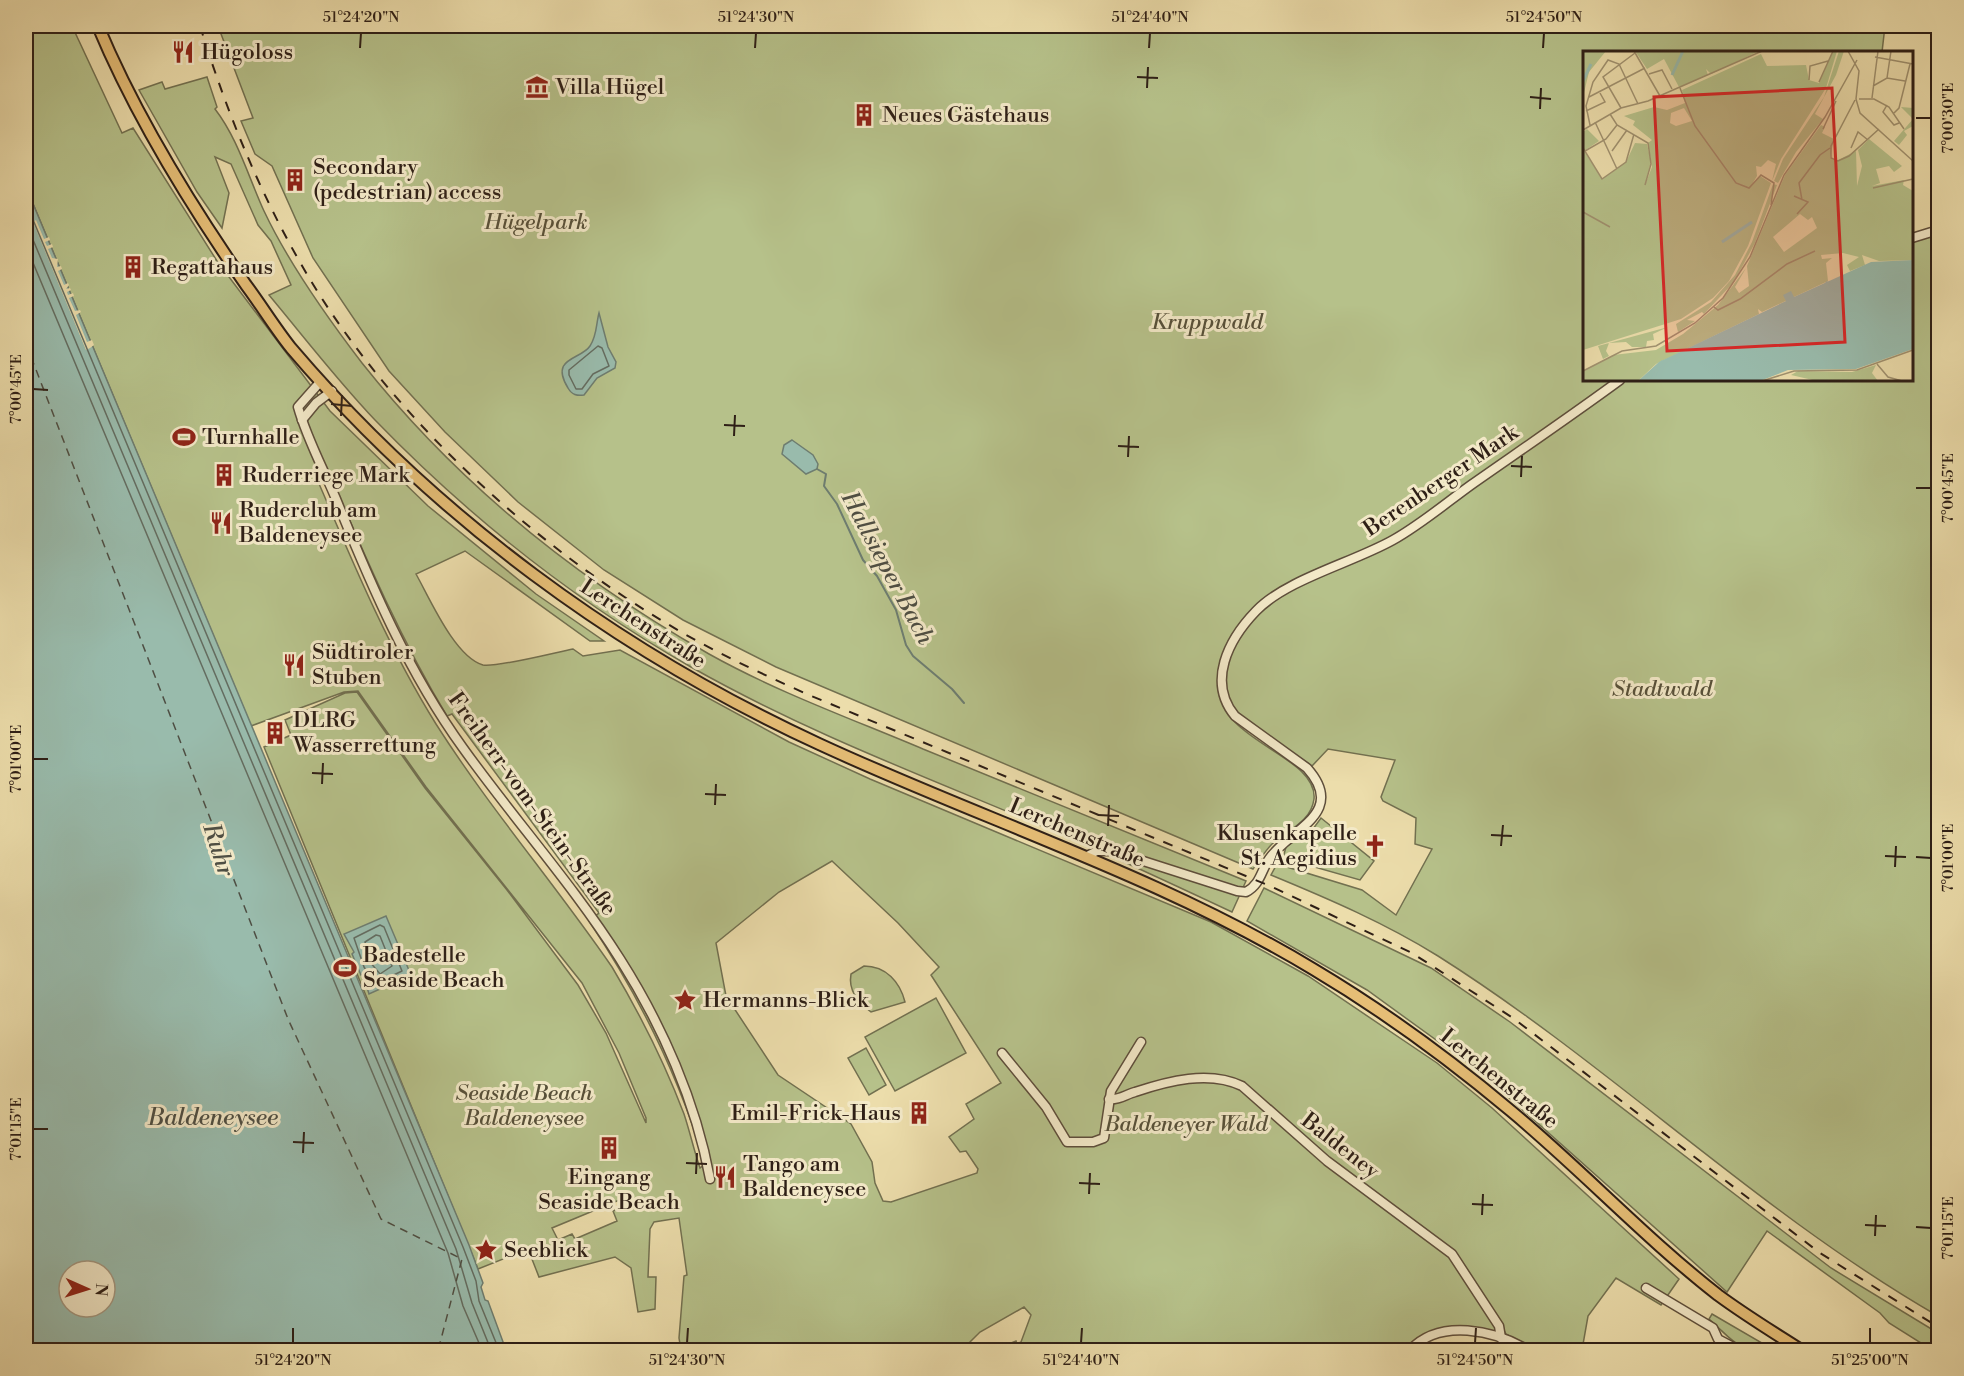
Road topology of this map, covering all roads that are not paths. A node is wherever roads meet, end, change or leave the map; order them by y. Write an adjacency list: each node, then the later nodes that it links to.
1 (98, 26): 4 (main road)
2 (1938, 230): 3 (street)
3 (1913, 237)
4 (321, 381): 6 (main road, Lerchenstraße); 7 (street)
5 (1619, 381): 8 (street, Berenberger Mark)
6 (332, 392): 7 (street); 8 (main road, Lerchenstraße)
7 (302, 420): 12 (street, Freiherr-vom-Stein-Straße)
8 (1085, 857): 18 (main road, Lerchenstraße)
9 (1141, 1042): 11 (street)
10 (1002, 1053): 11 (street)
11 (1109, 1099): 14 (street, Baldeney)
12 (710, 1179)
13 (1646, 1288): 17 (street)
14 (1501, 1338): 15 (street); 16 (street)
15 (1410, 1350)
16 (1528, 1350)
17 (1739, 1350)
18 (1801, 1350)

